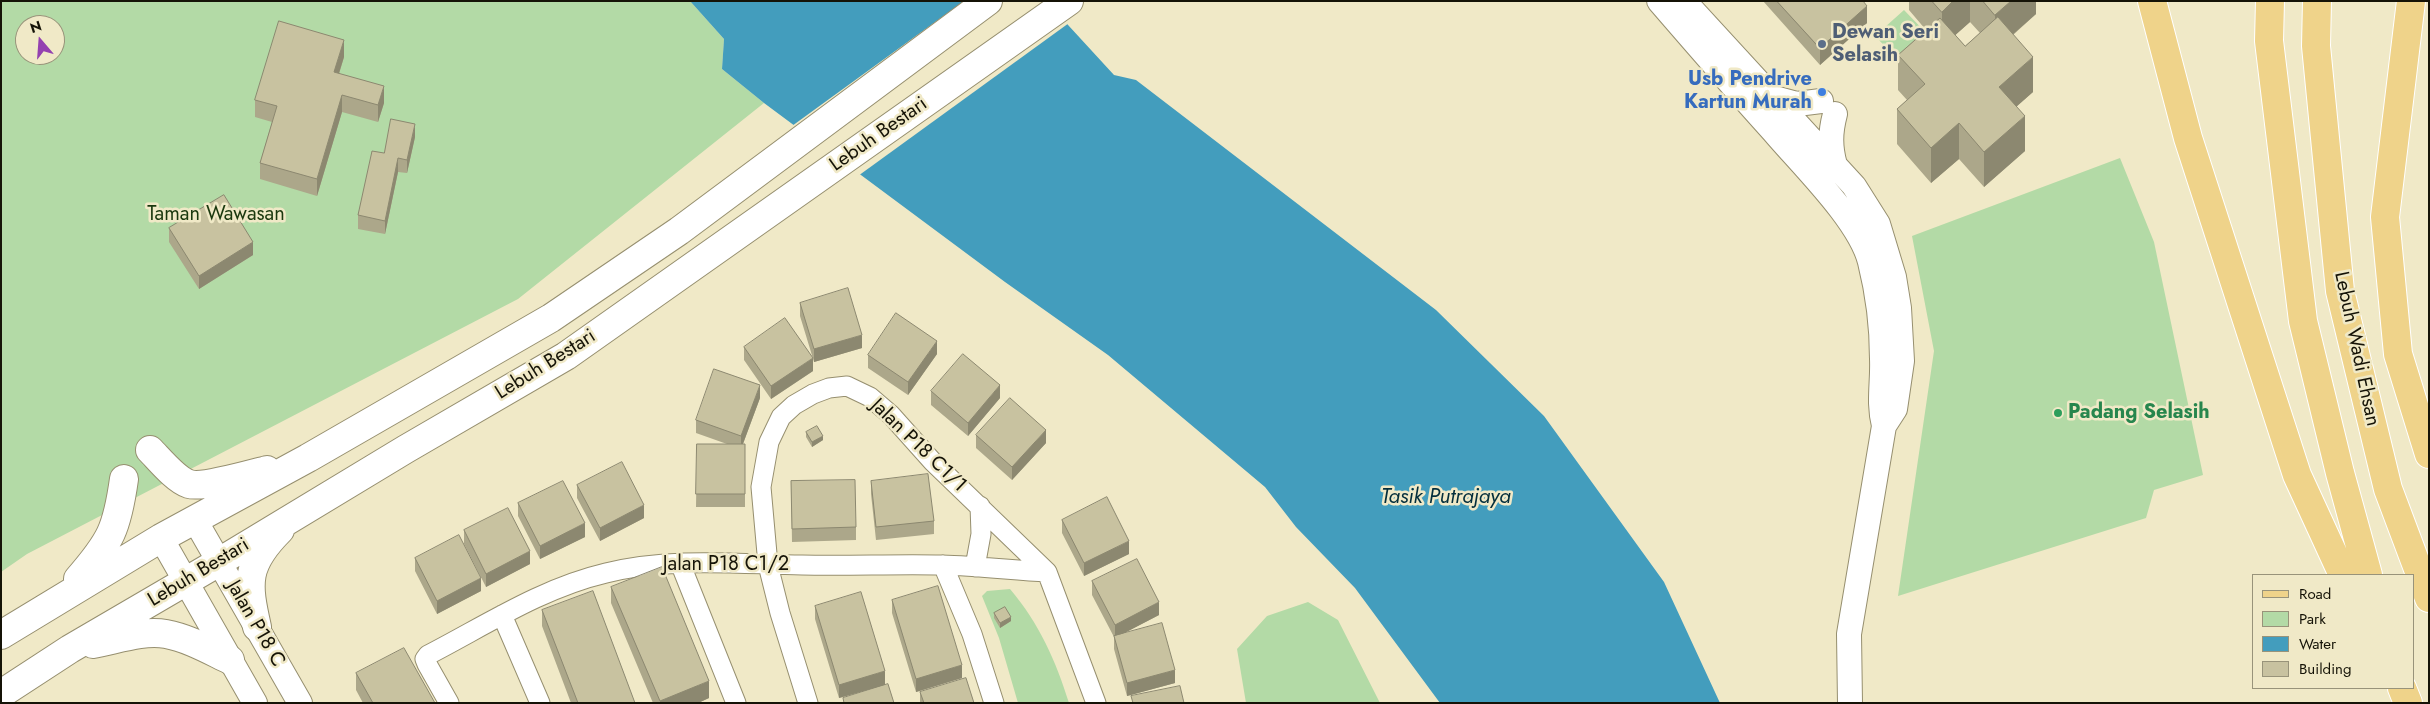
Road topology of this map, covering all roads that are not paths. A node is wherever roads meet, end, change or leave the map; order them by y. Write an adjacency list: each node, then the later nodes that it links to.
1 (988, 1): 15 (main road, Lebuh Bestari)
2 (1068, 1): 18 (main road, Lebuh Bestari)
3 (1659, 1): 10 (street)
4 (1684, 1): 9 (street)
5 (2152, 1): 27 (main road)
6 (2270, 1): 28 (main road)
7 (2317, 1): 31 (main road, Lebuh Wadi Ehsan)
8 (2411, 1): 14 (main road)
9 (1771, 97): 10 (street); 11 (street)
10 (1794, 133): 11 (street); 12 (street)
11 (1836, 166): 12 (street)
12 (1884, 426): 47 (street)
13 (150, 450): 15 (main road)
14 (2429, 454)
15 (308, 458): 19 (main road, Lebuh Bestari)
16 (124, 479): 30 (main road)
17 (980, 506): 23 (street, Jalan P18 C1/1); 25 (street); 26 (street, Jalan P18 C1/1)
18 (293, 517): 21 (main road, Lebuh Bestari); 33 (main road)
19 (194, 520): 20 (main road, Lebuh Bestari); 21 (street, Jalan P18 C)
20 (161, 538): 29 (street, Jalan P18 C); 30 (main road, Lebuh Bestari)
21 (219, 562): 29 (main road, Lebuh Bestari); 33 (street, Jalan P18 C)
22 (680, 563): 23 (street, Jalan P18 C1/2); 32 (street, Jalan P18 C1/2); 43 (street)
23 (768, 565): 24 (street, Jalan P18 C1/2); 44 (street, Jalan P18 C1/1)
24 (943, 565): 25 (street, Jalan P18 C1/2); 45 (street)
25 (975, 567): 26 (street, Jalan P18 C1/2)
26 (1047, 572): 46 (street, Jalan P18 C1/1)
27 (2343, 574)
28 (2368, 574)
29 (186, 582): 35 (main road, Lebuh Bestari); 36 (street, Jalan P18 C)
30 (63, 597): 34 (main road, Lebuh Bestari)
31 (2429, 598)
32 (502, 615): 41 (street, Jalan P18 C1/2); 42 (street)
33 (257, 627): 40 (street, Jalan P18 C)
34 (1, 634)
35 (70, 649): 36 (main road); 38 (main road, Lebuh Bestari)
36 (230, 660): 39 (street, Jalan P18 C)
37 (2402, 689): 48 (main road)
38 (1, 694)
39 (255, 703)
40 (300, 703)
41 (449, 703)
42 (540, 703)
43 (736, 703)
44 (808, 703)
45 (994, 703)
46 (1096, 703)
47 (1850, 703)
48 (2408, 703)

